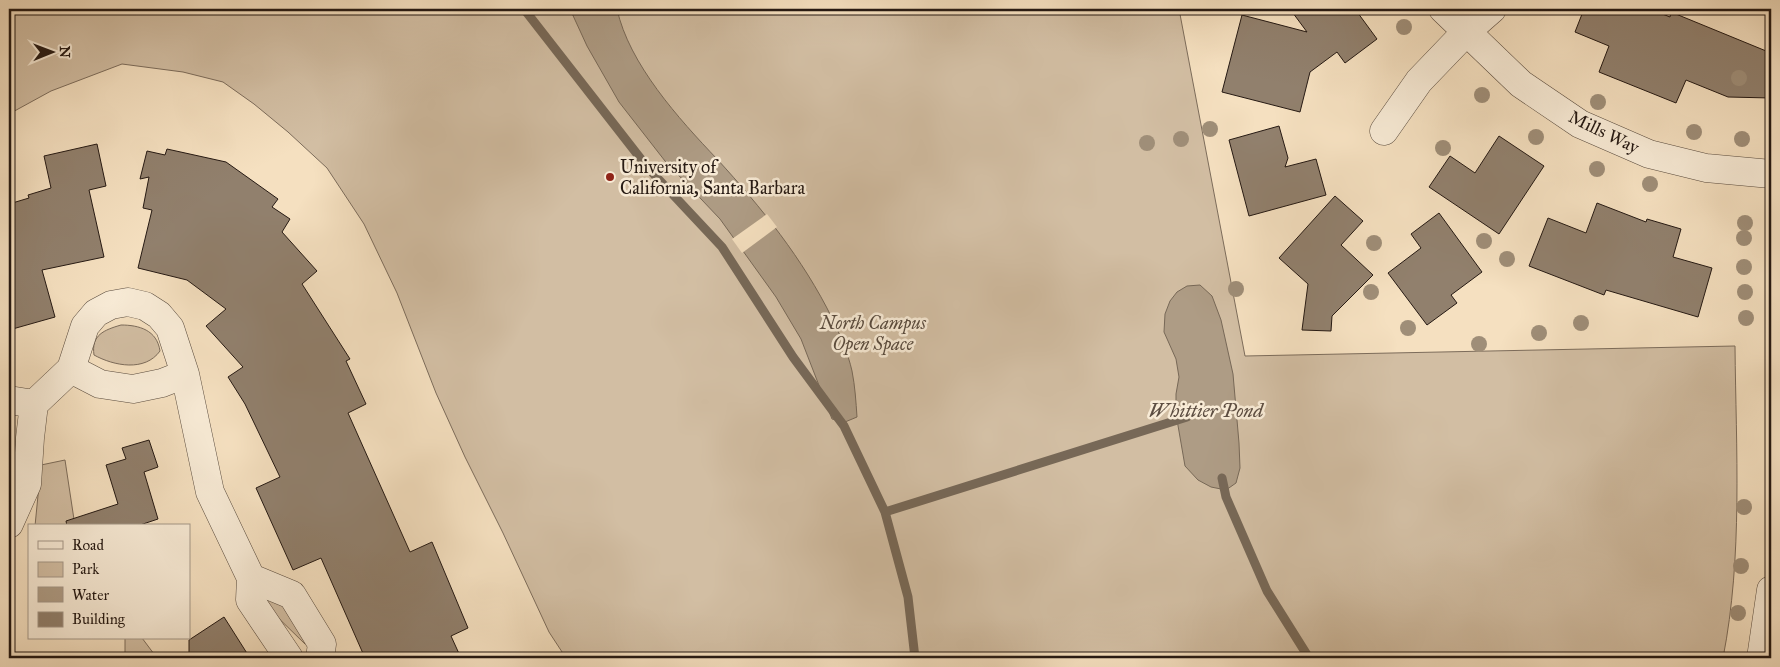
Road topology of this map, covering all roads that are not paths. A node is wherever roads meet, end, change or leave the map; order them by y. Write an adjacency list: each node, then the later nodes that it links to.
1 (1443, 9): 3 (street, Mills Way)
2 (1492, 9): 3 (street)
3 (1466, 31): 4 (street); 5 (street, Mills Way)
4 (1384, 131)
5 (1771, 174)
6 (71, 369): 7 (street); 7 (street); 8 (street)
7 (185, 374): 10 (street)
8 (22, 402): 9 (street)
9 (9, 524)
10 (251, 578): 13 (street); 14 (street)
11 (1771, 590): 12 (street)
12 (1769, 621): 15 (street)
13 (289, 658)
14 (320, 658)
15 (1761, 658)

